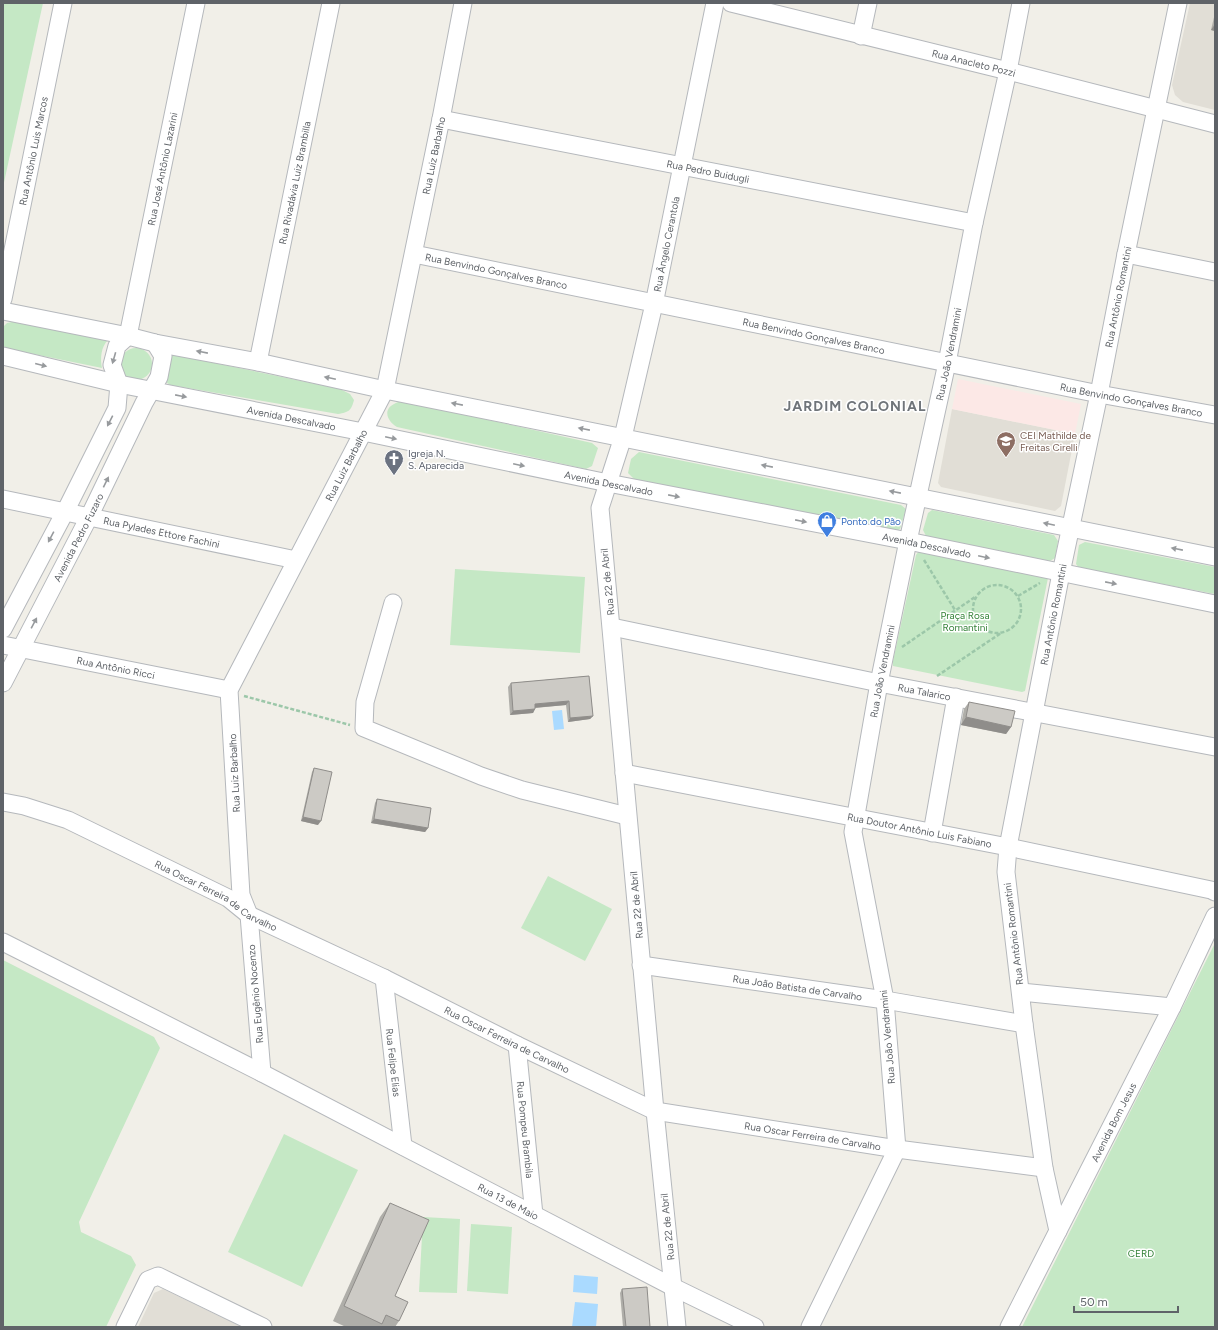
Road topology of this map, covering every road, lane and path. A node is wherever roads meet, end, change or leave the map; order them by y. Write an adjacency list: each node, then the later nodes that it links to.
1 (63, 3): 20 (street, Rua Antônio Luis Marcos)
2 (196, 3): 23 (street, Rua José Antônio Lazarini)
3 (331, 3): 26 (street, Rua Rivadávia Luiz Brambilla)
4 (463, 3): 13 (street, Rua Luiz Barbalho)
5 (715, 3): 15 (street, Rua Ângelo Cerantola)
6 (731, 3): 10 (street, Rua Anacleto Pozzi)
7 (868, 3): 10 (street)
8 (1021, 3): 11 (street, Rua João Vendramini)
9 (1178, 3): 12 (street, Rua Antônio Romantini)
10 (861, 36): 11 (street, Rua Anacleto Pozzi)
11 (1008, 71): 12 (street, Rua Anacleto Pozzi); 16 (street, Rua João Vendramini)
12 (1157, 110): 14 (street, Rua Anacleto Pozzi); 18 (street, Rua Antônio Romantini)
13 (441, 119): 15 (street, Rua Pedro Buidugli); 17 (street, Rua Luiz Barbalho)
14 (1215, 124)
15 (681, 166): 16 (street, Rua Pedro Buidugli); 21 (street, Rua Ângelo Cerantola)
16 (974, 223): 27 (street, Rua João Vendramini)
17 (414, 254): 21 (street, Rua Benvindo Gonçalves Branco); 30 (street, Rua Luiz Barbalho)
18 (1126, 254): 19 (street); 31 (street, Rua Antônio Romantini)
19 (1215, 272)
20 (3, 299)
21 (654, 304): 27 (street, Rua Benvindo Gonçalves Branco); 34 (street, Rua Ângelo Cerantola)
22 (3, 311): 23 (street)
23 (128, 336): 24 (street); 28 (street, one-way to 28)
24 (155, 343): 26 (street, one-way to 24); 29 (street)
25 (3, 356): 28 (street, Avenida Descalvado, one-way to 28)
26 (258, 362): 30 (street, one-way to 26)
27 (947, 364): 31 (street, Rua Benvindo Gonçalves Branco); 36 (street, Rua João Vendramini)
28 (119, 384): 29 (street, Avenida Descalvado); 38 (street, one-way to 38)
29 (151, 390): 33 (street, Avenida Descalvado, one-way to 33); 39 (street, Avenida Pedro Fuzaro, one-way to 29)
30 (385, 390): 33 (street, Rua Luiz Barbalho); 34 (street, one-way to 30)
31 (1099, 394): 32 (street, Rua Benvindo Gonçalves Branco); 40 (street, Rua Antônio Romantini)
32 (1215, 416)
33 (363, 432): 35 (street, Avenida Descalvado, one-way to 35); 44 (street, Rua Luiz Barbalho)
34 (623, 437): 35 (street, Rua Ângelo Cerantola); 36 (street, one-way to 34)
35 (608, 483): 41 (street, Avenida Descalvado, one-way to 41); 52 (street, Rua 22 de Abril)
36 (918, 497): 40 (street, one-way to 36); 41 (street, Rua João Vendramini)
37 (3, 499): 38 (street, Rua Pylades Ettore Fachini)
38 (65, 512): 39 (street, Rua Pylades Ettore Fachini); 53 (street, one-way to 53)
39 (89, 517): 44 (street, Rua Pylades Ettore Fachini); 57 (street, Avenida Pedro Fuzaro, one-way to 39)
40 (1071, 529): 42 (street, one-way to 40); 45 (street, Rua Antônio Romantini)
41 (908, 541): 45 (street, Avenida Descalvado, one-way to 45); 59 (street, Rua João Vendramini)
42 (1215, 557)
43 (923, 558): 51 (path)
44 (296, 560): 61 (street, Rua Luiz Barbalho)
45 (1061, 573): 50 (street, Avenida Descalvado, one-way to 50); 63 (street, Rua Antônio Romantini)
46 (1042, 582): 48 (path)
47 (976, 596): 48 (path); 51 (path); 54 (path)
48 (1018, 596): 54 (path)
49 (393, 603): 64 (street)
50 (1215, 604)
51 (956, 610): 56 (path)
52 (612, 627): 59 (street, Rua Talarico); 66 (street, Rua 22 de Abril)
53 (3, 629)
54 (1002, 632): 58 (path)
55 (3, 645): 57 (street, Rua Antônio Ricci)
56 (901, 647)
57 (21, 648): 60 (street, Avenida Pedro Fuzaro); 61 (street, Rua Antônio Ricci)
58 (937, 676)
59 (879, 682): 62 (street, Rua Talarico); 69 (street, Rua João Vendramini)
60 (3, 683)
61 (229, 690): 64 (path); 73 (street, Rua Luiz Barbalho)
62 (956, 697): 63 (street, Rua Talarico); 70 (street)
63 (1035, 712): 65 (street, Rua Talarico); 71 (street, Rua Antônio Romantini)
64 (364, 728): 68 (street)
65 (1215, 747)
66 (624, 773): 68 (street, Rua 22 de Abril); 69 (street, Rua Doutor Antônio Luis Fabiano)
67 (3, 802): 73 (street, Rua Oscar Ferreira de Carvalho)
68 (627, 816): 76 (street, Rua 22 de Abril)
69 (856, 818): 70 (street, Rua Doutor Antônio Luis Fabiano); 79 (street, Rua João Vendramini)
70 (932, 833): 71 (street, Rua Doutor Antônio Luis Fabiano)
71 (1008, 847): 72 (street, Rua Doutor Antônio Luis Fabiano); 78 (street, Rua Antônio Romantini)
72 (1215, 892)
73 (248, 915): 77 (street, Rua Oscar Ferreira de Carvalho); 83 (street, Rua Eugênio Nocenzo)
74 (1215, 916): 80 (street, Avenida Bom Jesus)
75 (3, 942): 83 (street, Rua 13 de Maio)
76 (641, 965): 79 (street, Rua João Batista de Carvalho); 84 (street, Rua 22 de Abril)
77 (384, 978): 82 (street, Rua Oscar Ferreira de Carvalho); 85 (street, Rua Felipe Elias)
78 (1020, 992): 80 (street); 81 (street, Rua Antônio Romantini)
79 (885, 1000): 81 (street, Rua João Batista de Carvalho); 86 (street, Rua João Vendramini)
80 (1172, 1007): 89 (street, Avenida Bom Jesus)
81 (1024, 1024): 87 (street, Rua Antônio Romantini)
82 (517, 1045): 84 (street, Rua Oscar Ferreira de Carvalho); 88 (street, Rua Pompeu Brambila)
83 (262, 1073): 85 (street, Rua 13 de Maio)
84 (655, 1111): 86 (street, Rua Oscar Ferreira de Carvalho); 90 (street, Rua 22 de Abril)
85 (403, 1146): 88 (street, Rua 13 de Maio)
86 (897, 1149): 87 (street, Rua Oscar Ferreira de Carvalho); 95 (street)
87 (1044, 1168): 89 (street, Rua Antônio Romantini)
88 (534, 1215): 90 (street, Rua 13 de Maio)
89 (1058, 1231): 96 (street, Avenida Bom Jesus)
90 (674, 1287): 93 (street, Rua 22 de Abril); 94 (street, Rua 13 de Maio)
91 (125, 1327): 92 (street)
92 (263, 1327)
93 (677, 1327)
94 (755, 1327)
95 (810, 1327)
96 (1009, 1327)

